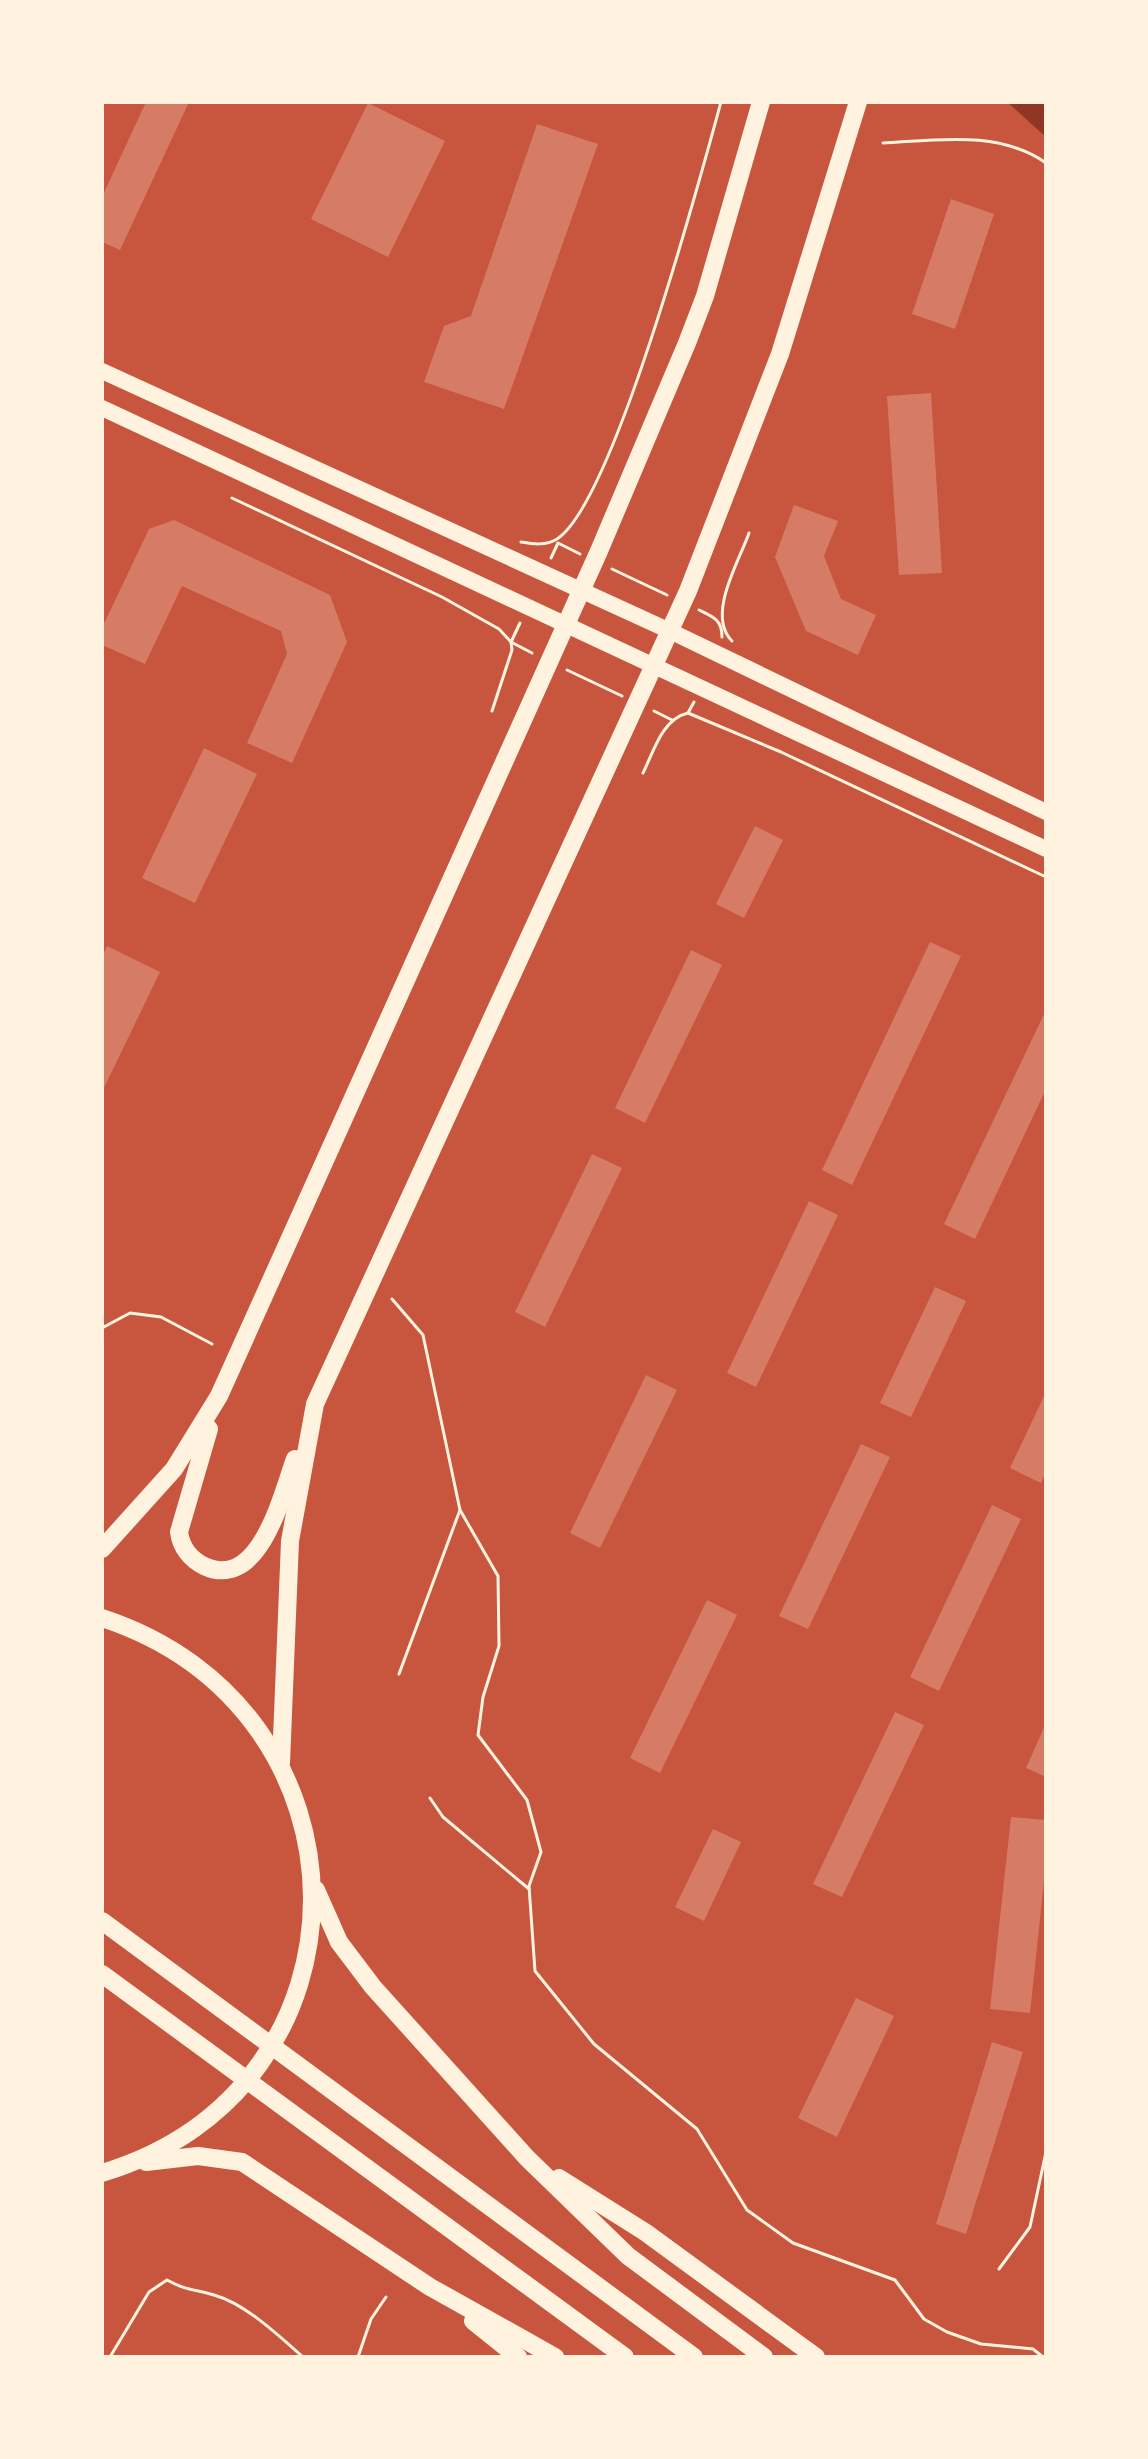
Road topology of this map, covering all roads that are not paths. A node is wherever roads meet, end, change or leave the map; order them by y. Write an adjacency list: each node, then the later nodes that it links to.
1 (761, 102): 5 (main road)
2 (858, 103): 7 (main road)
3 (102, 371): 5 (main road)
4 (102, 408): 6 (main road)
5 (581, 591): 6 (main road); 7 (main road)
6 (565, 627): 8 (main road); 11 (main road)
7 (670, 631): 8 (main road); 9 (main road)
8 (655, 666): 10 (main road); 12 (main road)
9 (1046, 812)
10 (1046, 849)
11 (219, 1396): 12 (main road); 13 (main road)
12 (315, 1404): 15 (main road)
13 (102, 1549)
14 (102, 1618): 15 (main road)
15 (281, 1763): 16 (main road)
16 (313, 1884): 19 (main road); 20 (main road)
17 (102, 1921): 26 (main road)
18 (102, 1974): 25 (main road)
19 (527, 2158): 27 (main road); 28 (main road)
20 (136, 2163): 21 (main road); 22 (main road)
21 (102, 2173)
22 (430, 2287): 23 (main road); 24 (main road)
23 (518, 2357)
24 (555, 2357)
25 (625, 2357)
26 (694, 2357)
27 (764, 2357)
28 (816, 2357)

